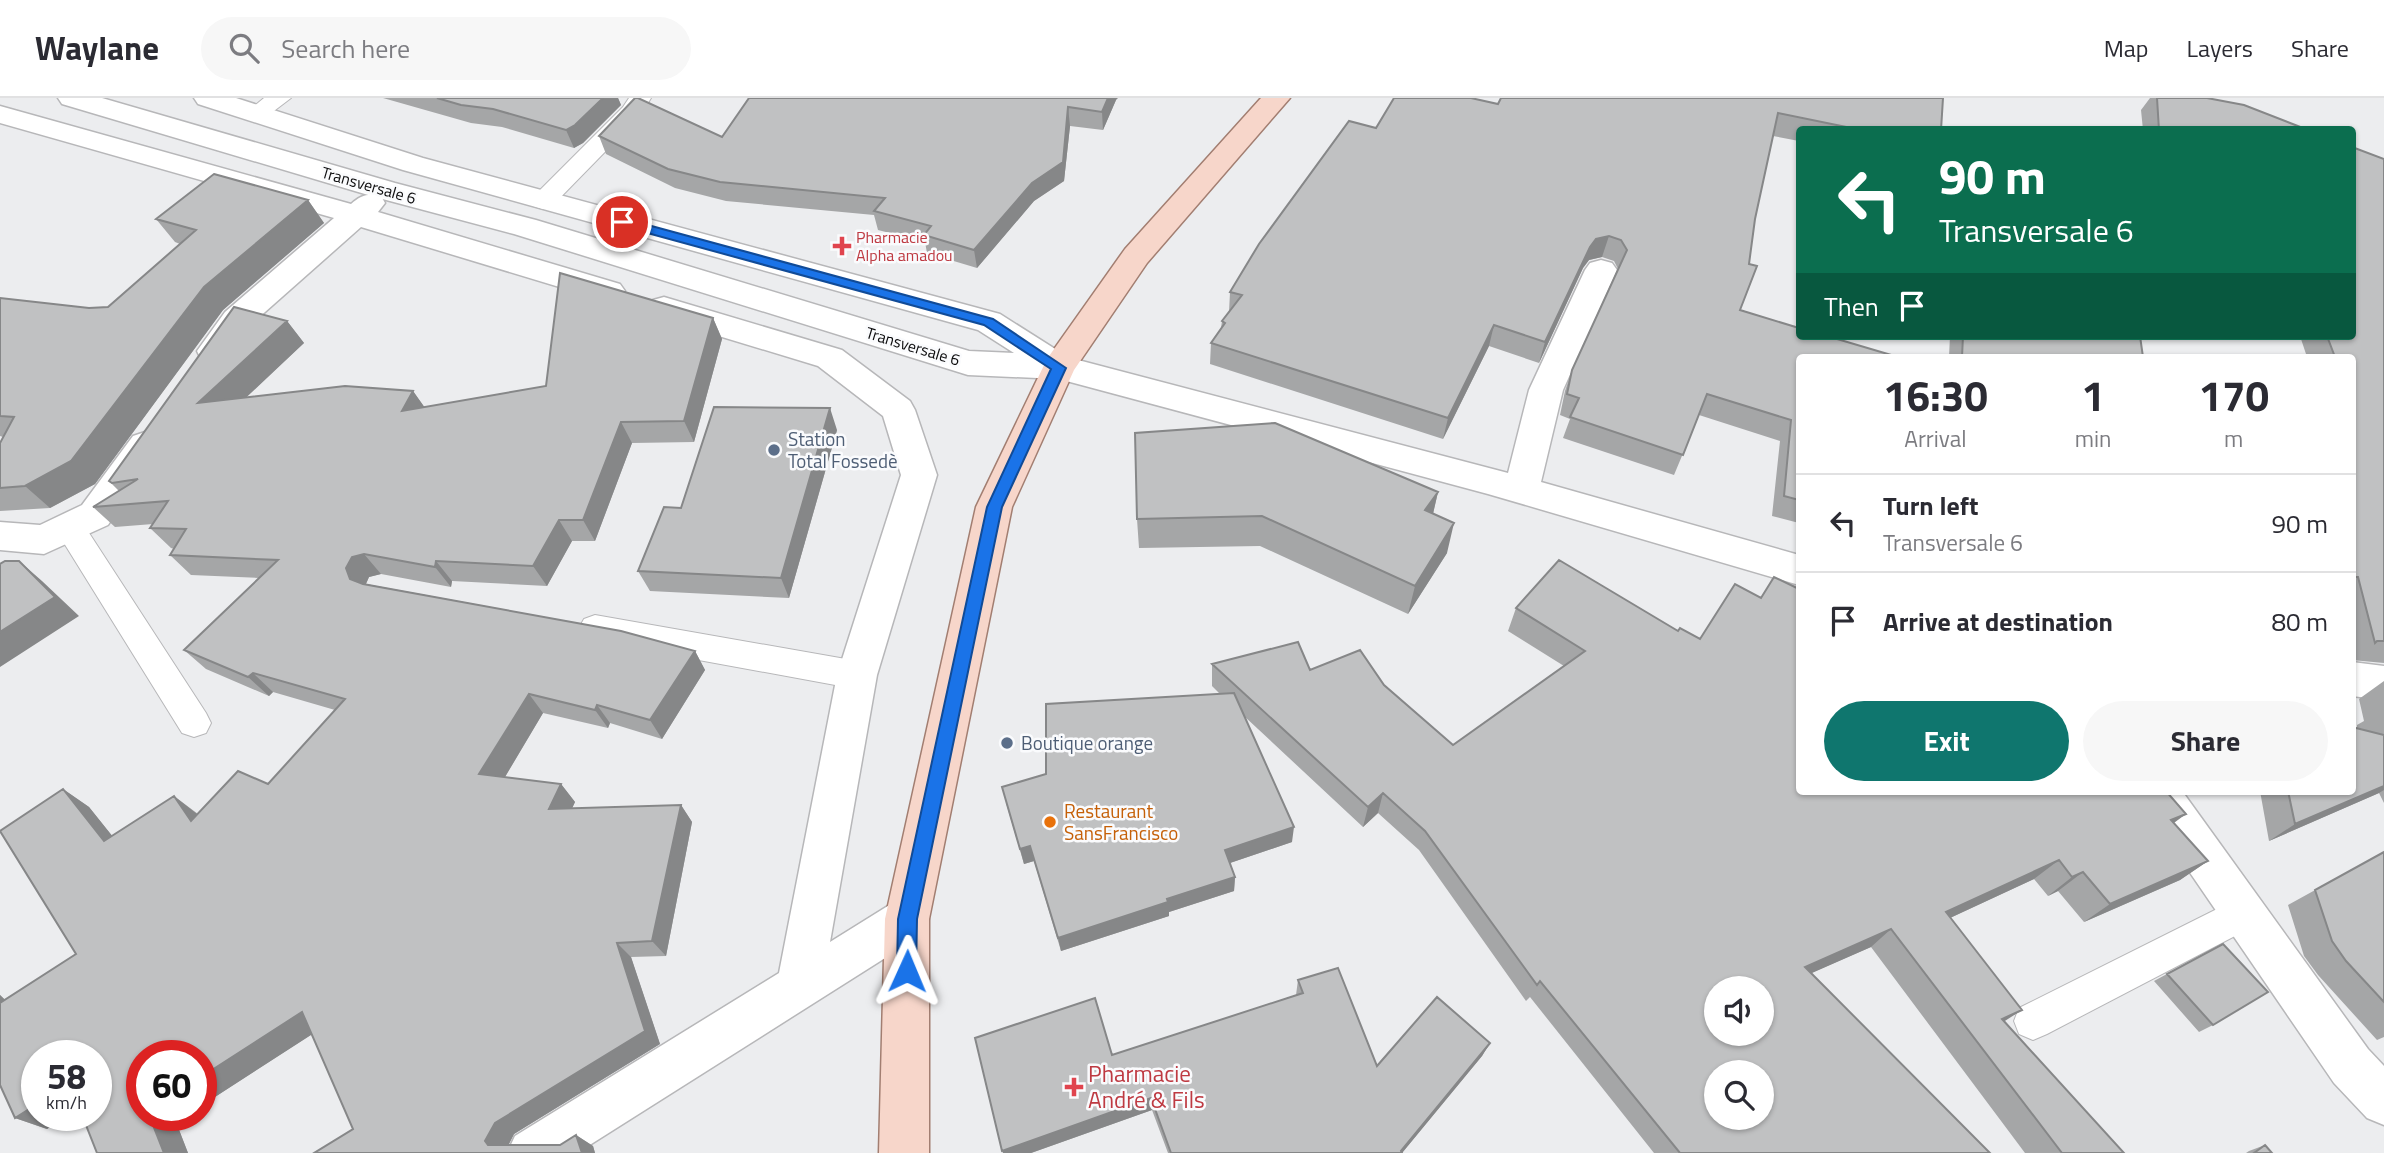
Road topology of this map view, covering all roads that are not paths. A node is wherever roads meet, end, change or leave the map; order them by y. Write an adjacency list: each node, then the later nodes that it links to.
1 (72, 98): 7 (street, Transversale 6)
2 (208, 98): 5 (street, Transversale 6)
3 (640, 98): 10 (lane)
4 (1276, 98): 13 (main road)
5 (269, 105): 10 (street, Transversale 6)
6 (0, 114): 8 (street)
7 (181, 128): 8 (street); 9 (street, Transversale 6)
8 (137, 152): 11 (street)
9 (385, 190): 11 (street); 13 (street, Transversale 6)
10 (543, 201): 13 (street, Transversale 6)
11 (356, 215): 14 (street); 21 (street)
12 (1601, 270): 16 (street)
13 (1059, 368): 16 (street); 27 (main road)
14 (197, 374)
15 (165, 417): 17 (street)
16 (1521, 490): 19 (street)
17 (69, 527): 18 (street); 24 (lane)
18 (0, 536)
19 (1796, 568)
20 (571, 624): 21 (lane)
21 (857, 675): 28 (street)
22 (2356, 680): 23 (street)
23 (2384, 683)
24 (194, 723)
25 (2161, 795): 26 (street)
26 (2243, 912): 29 (lane); 30 (street)
27 (907, 919): 28 (street); 32 (main road)
28 (799, 987): 31 (street)
29 (2033, 1021)
30 (2384, 1101)
31 (532, 1153)
32 (904, 1153)

